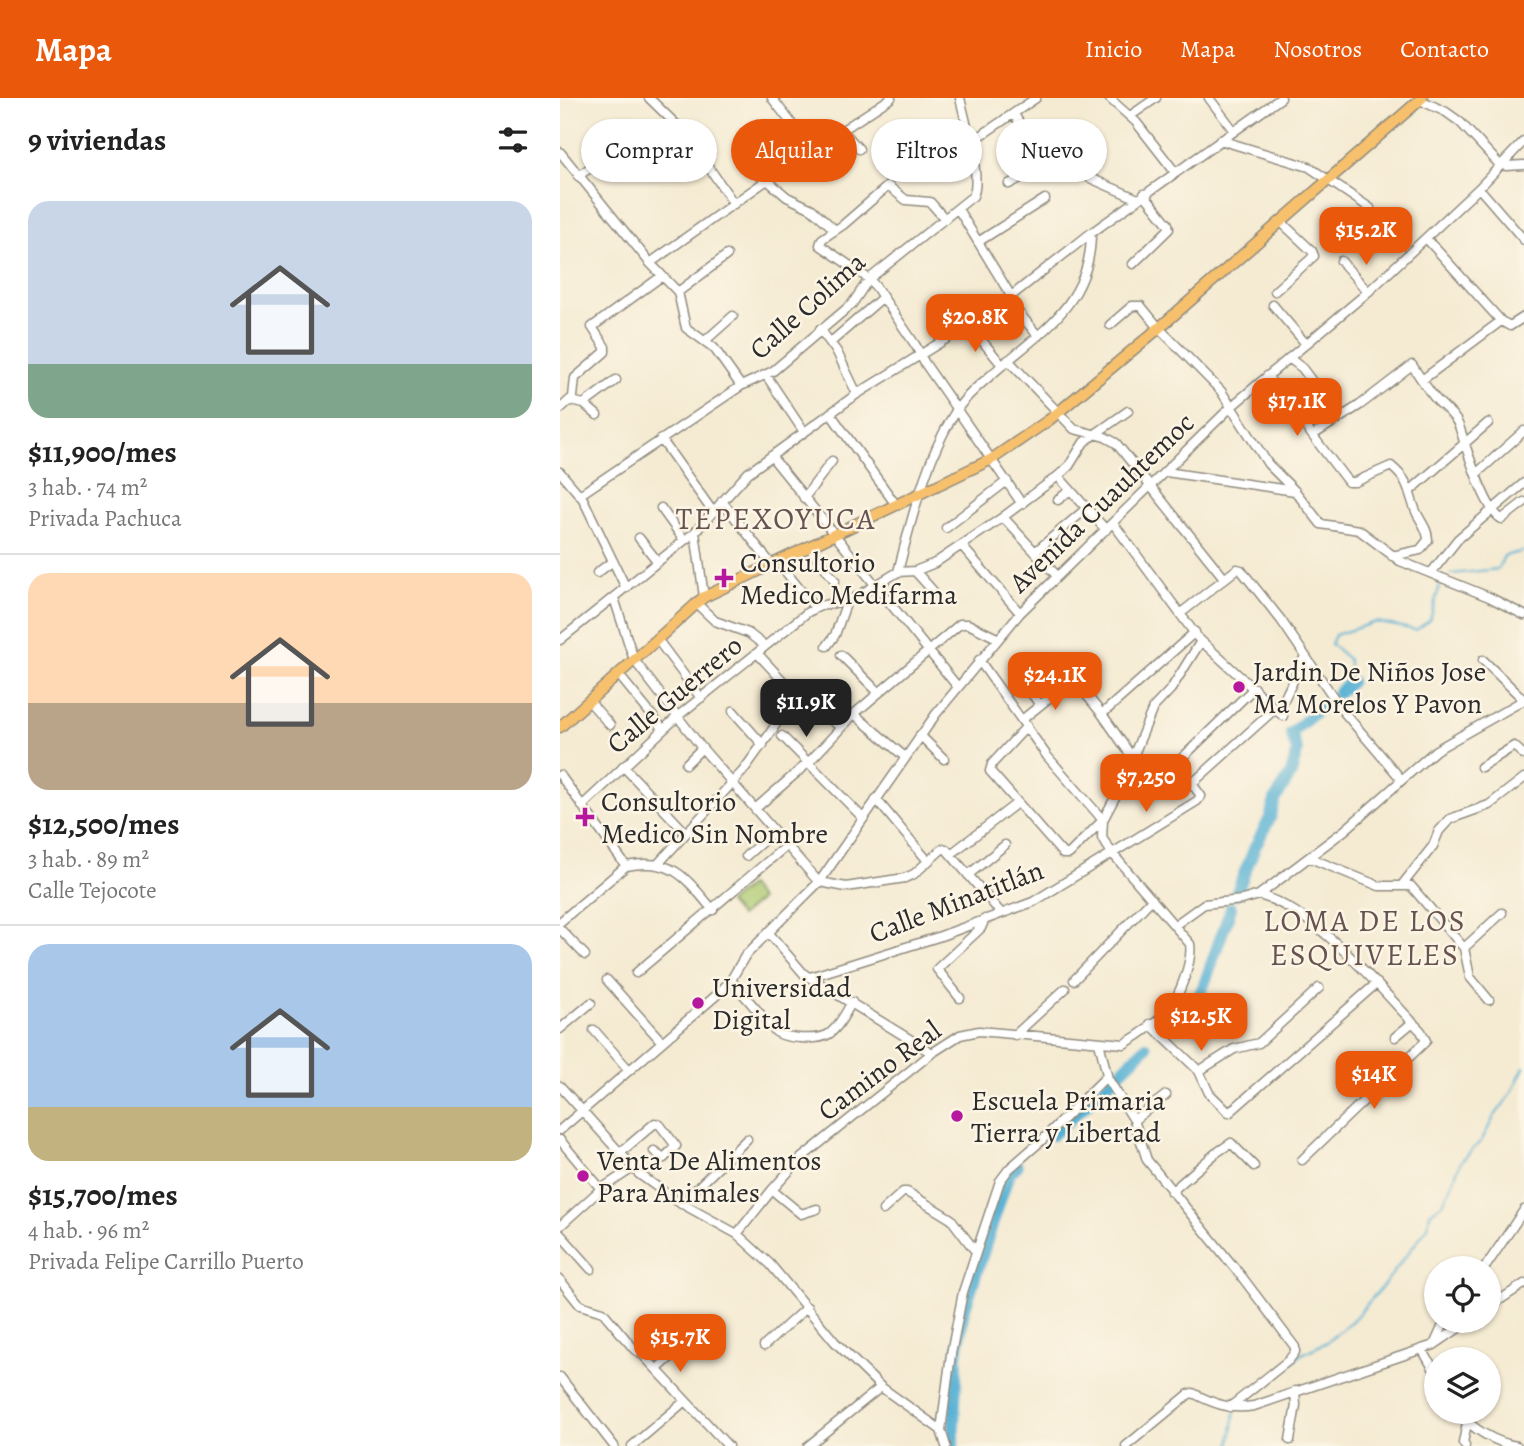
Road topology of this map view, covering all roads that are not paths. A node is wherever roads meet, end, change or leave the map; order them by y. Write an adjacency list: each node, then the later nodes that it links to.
1 (649, 98): 35 (street)
2 (772, 98): 13 (street)
3 (891, 98): 15 (street)
4 (960, 98): 14 (street, Calle Colima)
5 (1036, 98): 11 (street)
6 (1109, 98): 12 (street)
7 (1156, 98): 12 (street)
8 (1281, 98): 16 (street)
9 (1212, 99): 16 (street)
10 (1421, 99): 21 (street); 26 (main road)
11 (1014, 114): 17 (street); 31 (street)
12 (1130, 116): 23 (street)
13 (788, 119)
14 (965, 119)
15 (857, 120)
16 (1234, 131): 18 (street)
17 (982, 135)
18 (1220, 140): 23 (street); 26 (street)
19 (1524, 141): 21 (street, Avenida Cuauhtemoc)
20 (560, 152): 25 (street)
21 (1502, 165): 22 (street); 32 (street, Avenida Cuauhtemoc)
22 (1524, 165)
23 (1175, 172): 33 (street)
24 (581, 174): 25 (street)
25 (578, 176): 47 (street)
26 (1328, 180): 36 (street); 39 (main road)
27 (764, 182): 35 (street)
28 (769, 182): 40 (street)
29 (974, 182): 37 (street, Calle Colima)
30 (1101, 182): 33 (street)
31 (1009, 184)
32 (1479, 188): 42 (street, Avenida Cuauhtemoc); 43 (street)
33 (1141, 197): 41 (street); 48 (street)
34 (1045, 200): 44 (street)
35 (734, 204): 47 (street)
36 (1370, 208)
37 (958, 209): 38 (street, Calle Colima); 44 (street)
38 (945, 219): 40 (street); 50 (street, Calle Colima)
39 (1280, 222): 51 (street); 63 (main road)
40 (835, 230): 50 (street)
41 (1091, 233): 55 (street); 65 (street)
42 (1426, 238): 53 (street, Avenida Cuauhtemoc); 60 (street)
43 (1524, 240)
44 (978, 242): 55 (street)
45 (726, 256): 52 (street)
46 (1342, 261): 53 (street)
47 (650, 263): 49 (street)
48 (1133, 264)
49 (663, 276): 52 (street); 79 (street)
50 (869, 279): 54 (street); 64 (street, Calle Colima)
51 (1275, 291)
52 (678, 292): 66 (street)
53 (1368, 292): 68 (street, Avenida Cuauhtemoc)
54 (883, 296): 67 (street); 69 (street)
55 (1011, 296): 62 (street)
56 (1273, 305): 68 (street)
57 (1020, 314): 65 (street)
58 (733, 316): 66 (street)
59 (1524, 317): 60 (street)
60 (1502, 321): 75 (street)
61 (1110, 325): 63 (street)
62 (970, 326): 69 (street); 71 (street)
63 (1159, 328): 81 (street); 86 (main road)
64 (820, 329): 67 (street); 72 (street, Calle Colima)
65 (1038, 336): 71 (street)
66 (705, 341): 76 (street)
67 (831, 342): 77 (street)
68 (1306, 344): 70 (street, Avenida Cuauhtemoc)
69 (921, 355): 77 (street); 82 (street)
70 (1289, 358): 73 (street, Avenida Cuauhtemoc); 78 (street)
71 (1005, 363): 82 (street); 86 (street)
72 (766, 375): 76 (street, Calle Colima); 90 (street)
73 (1267, 376): 81 (street, Avenida Cuauhtemoc); 92 (street)
74 (616, 380): 80 (street)
75 (1422, 380): 92 (street); 94 (street)
76 (741, 386): 93 (street, Calle Colima)
77 (857, 394): 85 (street)
78 (1325, 400)
79 (571, 401): 80 (street); 83 (street)
80 (584, 404): 87 (street)
81 (1232, 406): 99 (street, Avenida Cuauhtemoc); 107 (street)
82 (958, 408): 96 (street); 108 (street)
83 (560, 409)
84 (1128, 411): 91 (street)
85 (830, 413): 90 (street); 115 (street)
86 (1058, 413): 91 (street); 96 (main road)
87 (597, 415)
88 (1488, 423): 94 (street)
89 (1524, 431): 100 (street)
90 (804, 432): 95 (street)
91 (1093, 434): 101 (street); 104 (street)
92 (1313, 435): 106 (street)
93 (661, 439): 109 (street, Calle Colima); 118 (street)
94 (1465, 444): 100 (street); 106 (street)
95 (771, 456): 110 (street); 112 (street)
96 (992, 459): 102 (street); 108 (main road)
97 (832, 461): 110 (street)
98 (560, 472): 109 (street)
99 (1166, 472): 104 (street, Avenida Cuauhtemoc); 107 (street)
100 (1476, 474): 119 (street)
101 (1058, 476): 105 (street); 114 (street)
102 (1007, 481): 114 (street); 122 (street)
103 (1524, 483): 119 (street)
104 (1152, 486): 121 (street, Avenida Cuauhtemoc); 140 (street)
105 (1070, 490): 111 (street); 117 (street)
106 (1411, 490): 131 (street)
107 (1295, 491): 131 (street)
108 (922, 492): 115 (main road); 136 (street)
109 (581, 494): 132 (street)
110 (804, 498): 125 (street)
111 (1058, 500)
112 (722, 501): 118 (street); 134 (street)
113 (1524, 502): 119 (street)
114 (1022, 504): 120 (street)
115 (896, 505): 125 (main road)
116 (661, 508): 127 (street)
117 (1087, 508): 123 (street); 130 (street)
118 (713, 512): 124 (street)
119 (1493, 512): 138 (street)
120 (1003, 517): 129 (street); 130 (street)
121 (1113, 523): 123 (street, Avenida Cuauhtemoc); 150 (street)
122 (946, 528)
123 (1106, 530): 139 (street, Avenida Cuauhtemoc)
124 (695, 532): 127 (street); 146 (street)
125 (833, 535): 128 (main road); 142 (street)
126 (639, 538): 133 (street)
127 (684, 540): 133 (street)
128 (809, 546): 134 (main road); 141 (street)
129 (962, 546): 135 (street); 149 (street)
130 (1035, 552): 139 (street)
131 (1392, 556): 138 (street)
132 (613, 561): 137 (street); 143 (street)
133 (658, 562): 143 (street)
134 (774, 563): 146 (main road); 148 (street)
135 (915, 571): 136 (street); 144 (street)
136 (898, 572): 142 (street, Calle Guerrero)
137 (597, 573)
138 (1431, 573): 151 (street)
139 (1057, 576): 149 (street, Avenida Cuauhtemoc)
140 (1224, 578): 150 (street); 162 (street)
141 (835, 580)
142 (875, 586): 147 (street, Calle Guerrero); 159 (street)
143 (626, 589): 145 (street)
144 (933, 591)
145 (614, 598): 155 (street); 163 (street)
146 (700, 600): 154 (main road); 157 (street)
147 (847, 601): 148 (street, Calle Guerrero); 158 (street)
148 (815, 608): 157 (street, Calle Guerrero)
149 (1020, 613): 153 (street, Avenida Cuauhtemoc)
150 (1181, 613): 152 (street)
151 (1524, 615)
152 (1195, 632): 156 (street); 178 (street)
153 (997, 638): 159 (street); 164 (street, Avenida Cuauhtemoc)
154 (657, 639): 163 (main road); 172 (street)
155 (560, 640)
156 (1201, 641): 169 (street); 192 (street)
157 (765, 646): 160 (street, Calle Guerrero)
158 (827, 646)
159 (929, 651): 168 (street); 171 (street)
160 (757, 653): 170 (street); 172 (street, Calle Guerrero)
161 (841, 655): 171 (street)
162 (1305, 656): 177 (street); 200 (street)
163 (634, 660): 167 (main road); 180 (street)
164 (979, 660): 168 (street, Avenida Cuauhtemoc); 181 (street)
165 (1483, 660): 174 (street)
166 (1015, 671): 175 (street)
167 (618, 674): 173 (main road); 185 (street)
168 (957, 685): 186 (street, Avenida Cuauhtemoc)
169 (1254, 688): 177 (street); 201 (street)
170 (796, 692): 184 (street); 188 (street)
171 (879, 692): 179 (street)
172 (701, 698): 180 (street, Calle Guerrero)
173 (589, 701): 182 (street); 183 (main road)
174 (1524, 701): 200 (street)
175 (1040, 705): 178 (street); 181 (street)
176 (733, 711): 188 (street, Calle Guerrero)
177 (1279, 712): 201 (street)
178 (1102, 713): 192 (street)
179 (855, 714): 184 (street); 191 (street)
180 (678, 716): 185 (street, Calle Guerrero); 189 (street)
181 (1025, 722): 204 (street); 208 (street)
182 (610, 725)
183 (560, 727)
184 (840, 727): 194 (street)
185 (663, 729): 196 (street, Calle Guerrero)
186 (920, 735): 191 (street, Avenida Cuauhtemoc); 193 (street)
187 (782, 736): 194 (street)
188 (763, 745): 202 (street)
189 (702, 748): 195 (street); 202 (street)
190 (1524, 755): 197 (street)
191 (905, 757): 203 (street, Avenida Cuauhtemoc)
192 (1132, 757): 208 (street)
193 (943, 758)
194 (809, 762): 206 (street); 207 (street)
195 (686, 764)
196 (623, 766): 205 (street, Calle Guerrero); 209 (street)
197 (1481, 767)
198 (560, 775): 205 (street)
199 (1524, 778): 222 (street)
200 (1402, 779): 216 (street)
201 (1191, 780): 213 (street, Calle Minatitlán)
202 (732, 783): 206 (street); 209 (street)
203 (876, 799): 207 (street, Avenida Cuauhtemoc); 217 (street)
204 (1017, 803): 208 (street); 214 (street)
205 (582, 806): 219 (street)
206 (755, 810): 210 (street)
207 (863, 818): 221 (street, Avenida Cuauhtemoc)
208 (1102, 820): 213 (street)
209 (687, 832): 218 (street)
210 (774, 832): 212 (street); 215 (street)
211 (1005, 845): 220 (street)
212 (786, 846): 221 (street); 225 (street)
213 (1112, 853): 224 (street, Camino Real); 226 (street, Calle Minatitlán)
214 (951, 854): 217 (street); 220 (street)
215 (746, 856)
216 (1310, 858): 222 (street); 223 (street)
217 (928, 861): 221 (street)
218 (657, 865): 219 (street); 225 (street)
219 (626, 866): 229 (street)
220 (968, 875): 226 (street)
221 (820, 881): 232 (street, Avenida Cuauhtemoc)
222 (1402, 885): 233 (street)
223 (1259, 895): 230 (street); 240 (street)
224 (1152, 899): 230 (street, Camino Real); 239 (street)
225 (713, 910): 235 (street)
226 (1001, 913): 228 (street, Calle Minatitlán)
227 (1502, 913): 233 (street)
228 (985, 919): 236 (street, Calle Minatitlán); 243 (street)
229 (560, 922)
230 (1175, 925): 248 (street, Camino Real)
231 (560, 929): 234 (street)
232 (768, 932): 236 (street); 238 (street, Avenida Cuauhtemoc)
233 (1464, 948): 244 (street)
234 (585, 955)
235 (636, 973)
236 (810, 977): 245 (street)
237 (607, 980): 253 (street)
238 (731, 980): 245 (street); 253 (street, Avenida Cuauhtemoc)
239 (1074, 980)
240 (1377, 983): 247 (street); 257 (street)
241 (1319, 988): 257 (street)
242 (1065, 989): 251 (street)
243 (960, 998)
244 (1489, 1000)
245 (852, 1002): 255 (street)
246 (591, 1003): 249 (street)
247 (1413, 1022): 252 (street); 268 (street)
248 (1150, 1024): 254 (street, Camino Real); 257 (street)
249 (560, 1029)
250 (594, 1030): 256 (street)
251 (1015, 1035): 254 (street, Camino Real); 255 (street, Camino Real)
252 (1395, 1037)
253 (662, 1042): 256 (street, Avenida Cuauhtemoc)
254 (1099, 1042): 258 (street)
255 (932, 1053): 272 (street, Camino Real)
256 (629, 1070): 261 (street, Avenida Cuauhtemoc)
257 (1199, 1071)
258 (1109, 1081): 262 (street); 281 (street)
259 (560, 1086): 261 (street)
260 (1166, 1095): 262 (street)
261 (582, 1110): 263 (street, Avenida Cuauhtemoc); 267 (street)
262 (1134, 1120): 273 (street)
263 (560, 1130)
264 (747, 1139): 274 (street)
265 (560, 1140): 271 (street)
266 (654, 1151): 267 (street)
267 (620, 1153): 270 (street)
268 (1302, 1160)
269 (1254, 1166): 273 (street)
270 (633, 1168): 271 (street); 274 (street)
271 (601, 1189): 278 (street)
272 (772, 1190): 275 (street); 280 (street, Camino Real)
273 (1171, 1192): 300 (street)
274 (681, 1203): 280 (street)
275 (817, 1209)
276 (883, 1210): 281 (street)
277 (1524, 1210): 282 (street)
278 (560, 1226)
279 (560, 1234): 283 (street)
280 (737, 1234): 287 (street)
281 (976, 1252): 303 (street)
282 (1493, 1256)
283 (591, 1269)
284 (560, 1280): 295 (street)
285 (1524, 1283): 286 (street)
286 (1501, 1299)
287 (807, 1307): 292 (street); 297 (street)
288 (1440, 1333): 291 (street)
289 (1452, 1333): 291 (street)
290 (689, 1341): 295 (street)
291 (1434, 1345): 293 (street)
292 (764, 1346)
293 (1422, 1349): 294 (street); 298 (street)
294 (1424, 1352)
295 (657, 1369): 299 (street)
296 (560, 1378): 306 (street)
297 (881, 1387): 303 (street); 309 (street)
298 (1295, 1391): 300 (street); 304 (street)
299 (685, 1401): 307 (street); 308 (street)
300 (1230, 1407): 311 (street)
301 (1467, 1424): 305 (street)
302 (1469, 1424): 312 (street)
303 (941, 1430): 310 (street)
304 (1290, 1440)
305 (1462, 1445)
306 (614, 1446)
307 (632, 1446)
308 (728, 1446)
309 (808, 1446)
310 (946, 1446)
311 (1126, 1446)
312 (1517, 1446)

